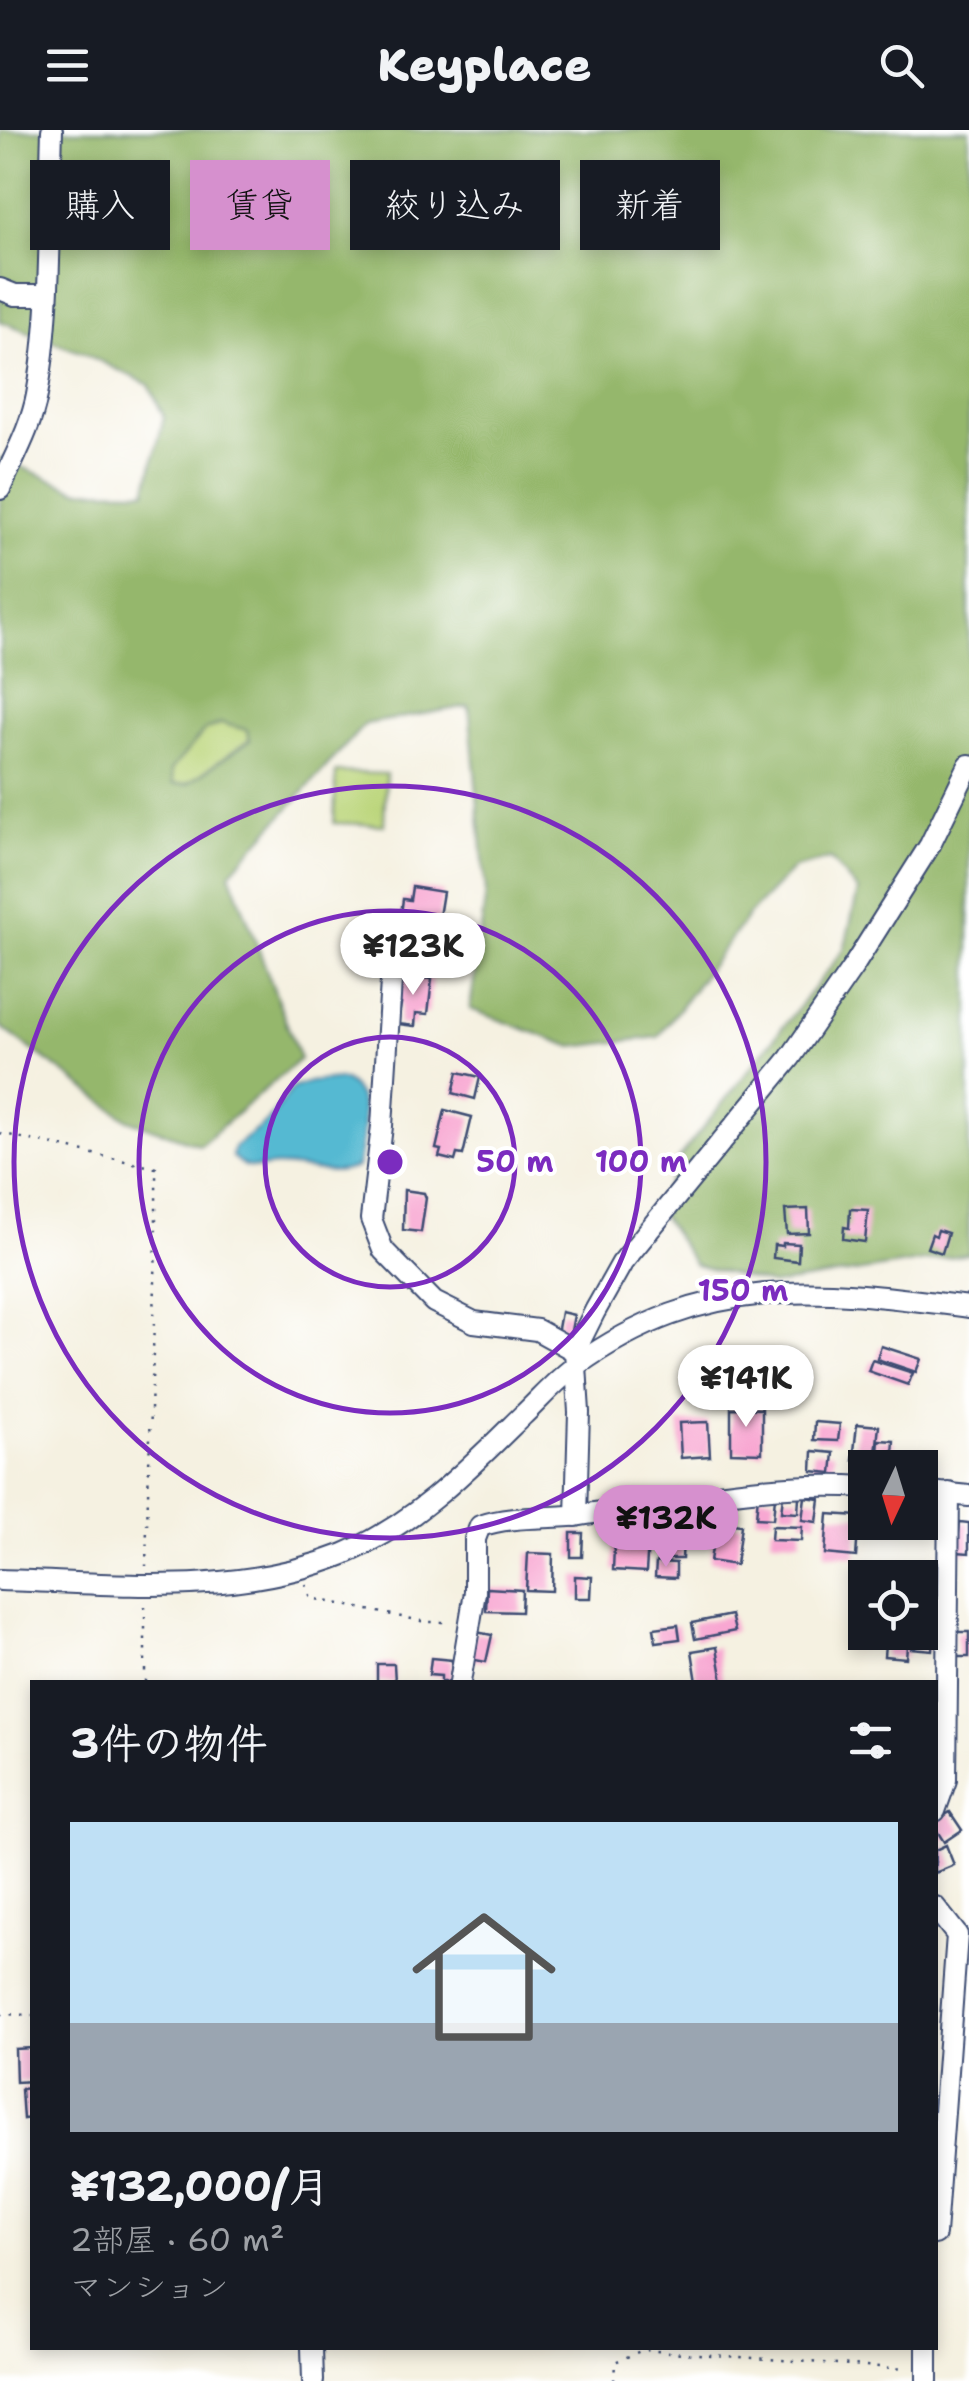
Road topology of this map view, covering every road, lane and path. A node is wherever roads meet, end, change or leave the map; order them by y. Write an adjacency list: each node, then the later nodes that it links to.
1 (52, 130): 3 (street)
2 (0, 288): 3 (street)
3 (46, 295): 4 (street)
4 (0, 489)
5 (969, 765): 9 (street)
6 (372, 922): 9 (street)
7 (0, 1133): 15 (path)
8 (969, 1306): 9 (street)
9 (576, 1358): 12 (street); 13 (street)
10 (848, 1487): 12 (street)
11 (959, 1494): 19 (street)
12 (576, 1516): 16 (street)
13 (301, 1570): 15 (street); 16 (path)
14 (0, 1580): 15 (street)
15 (146, 1584): 17 (path)
16 (468, 1622): 18 (street)
17 (145, 1680)
18 (460, 1680)
19 (938, 1803)
20 (938, 1911): 23 (street)
21 (0, 2014): 22 (path)
22 (30, 2016)
23 (938, 2193)
24 (312, 2350): 29 (street)
25 (641, 2350): 30 (path)
26 (653, 2350): 28 (path)
27 (927, 2350): 28 (street)
28 (926, 2376)
29 (313, 2381)
30 (614, 2381)

